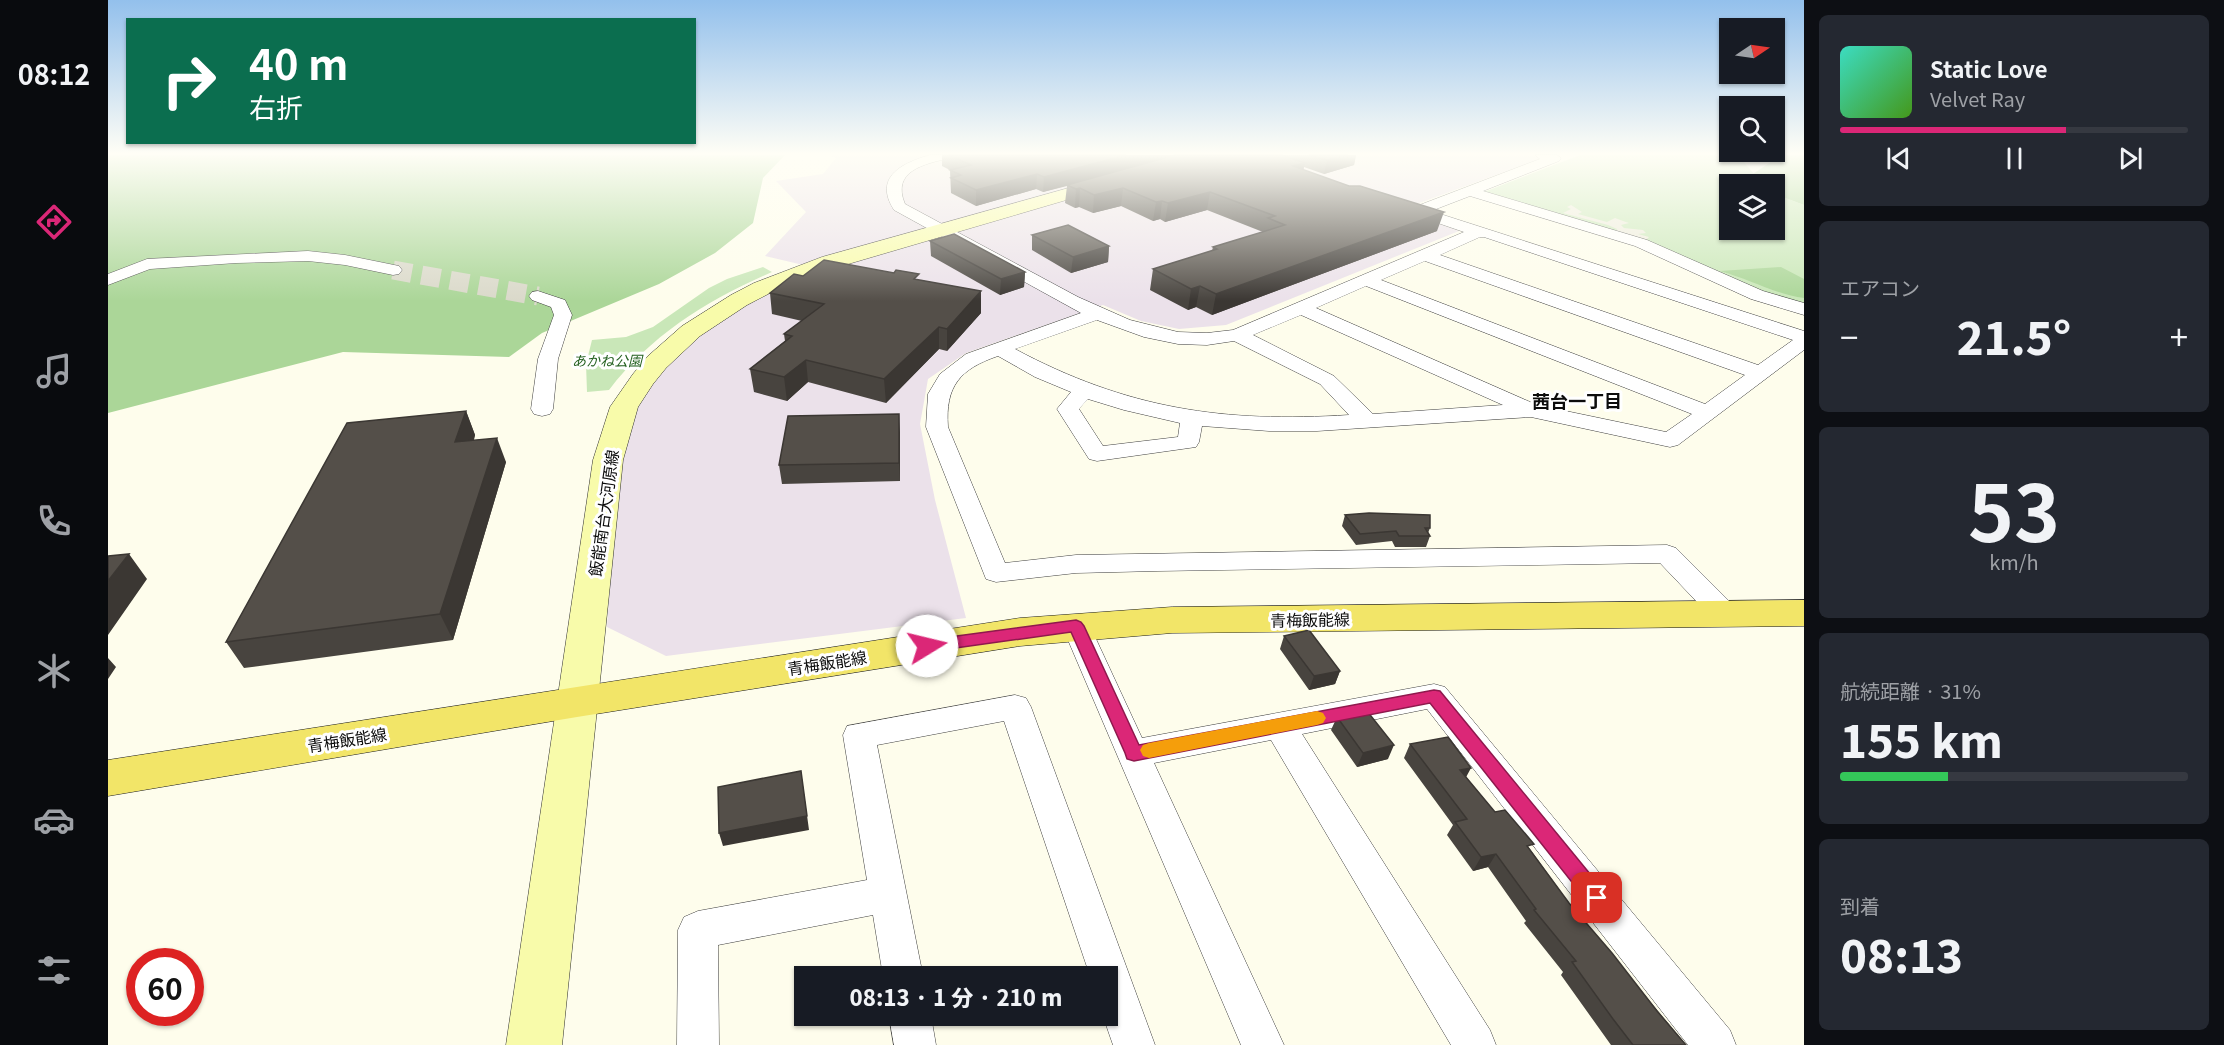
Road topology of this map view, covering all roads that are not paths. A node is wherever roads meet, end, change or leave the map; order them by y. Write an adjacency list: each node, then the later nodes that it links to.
1 (897, 204): 7 (street)
2 (1030, 204): 7 (street, 飯能南台大河原線)
3 (1397, 204): 6 (street)
4 (1437, 204): 6 (street)
5 (1512, 204): 15 (street)
6 (1418, 211): 8 (street)
7 (942, 229): 16 (street); 30 (street, 飯能南台大河原線)
8 (1475, 231): 9 (street); 18 (street)
9 (1425, 255): 12 (street); 20 (street)
10 (393, 270): 11 (street)
11 (108, 280)
12 (1366, 280): 14 (street); 24 (street)
13 (538, 296): 22 (street)
14 (1301, 308): 17 (street); 23 (street)
15 (1804, 309)
16 (1095, 314): 17 (street); 19 (street)
17 (1237, 335): 26 (street)
18 (1804, 339): 20 (street)
19 (998, 348): 21 (street); 28 (street)
20 (1760, 373): 24 (street)
21 (1082, 392): 25 (street); 25 (street)
22 (542, 409)
23 (1531, 410): 24 (street); 26 (street)
24 (1707, 412)
25 (1192, 419): 26 (street)
26 (1367, 422)
27 (1804, 613): 28 (main road, 青梅飯能線)
28 (1725, 614): 29 (main road, 青梅飯能線)
29 (1076, 626): 30 (main road, 青梅飯能線); 32 (street)
30 (577, 701): 33 (main road, 青梅飯能線); 37 (street, 飯能南台大河原線)
31 (1279, 725): 32 (street); 42 (street); 43 (street)
32 (1134, 753): 41 (street)
33 (108, 778)
34 (888, 894): 35 (street); 38 (street); 40 (street)
35 (901, 966)
36 (912, 1026): 39 (street)
37 (534, 1045)
38 (698, 1045)
39 (915, 1045)
40 (1134, 1045)
41 (1263, 1045)
42 (1474, 1045)
43 (1716, 1045)

